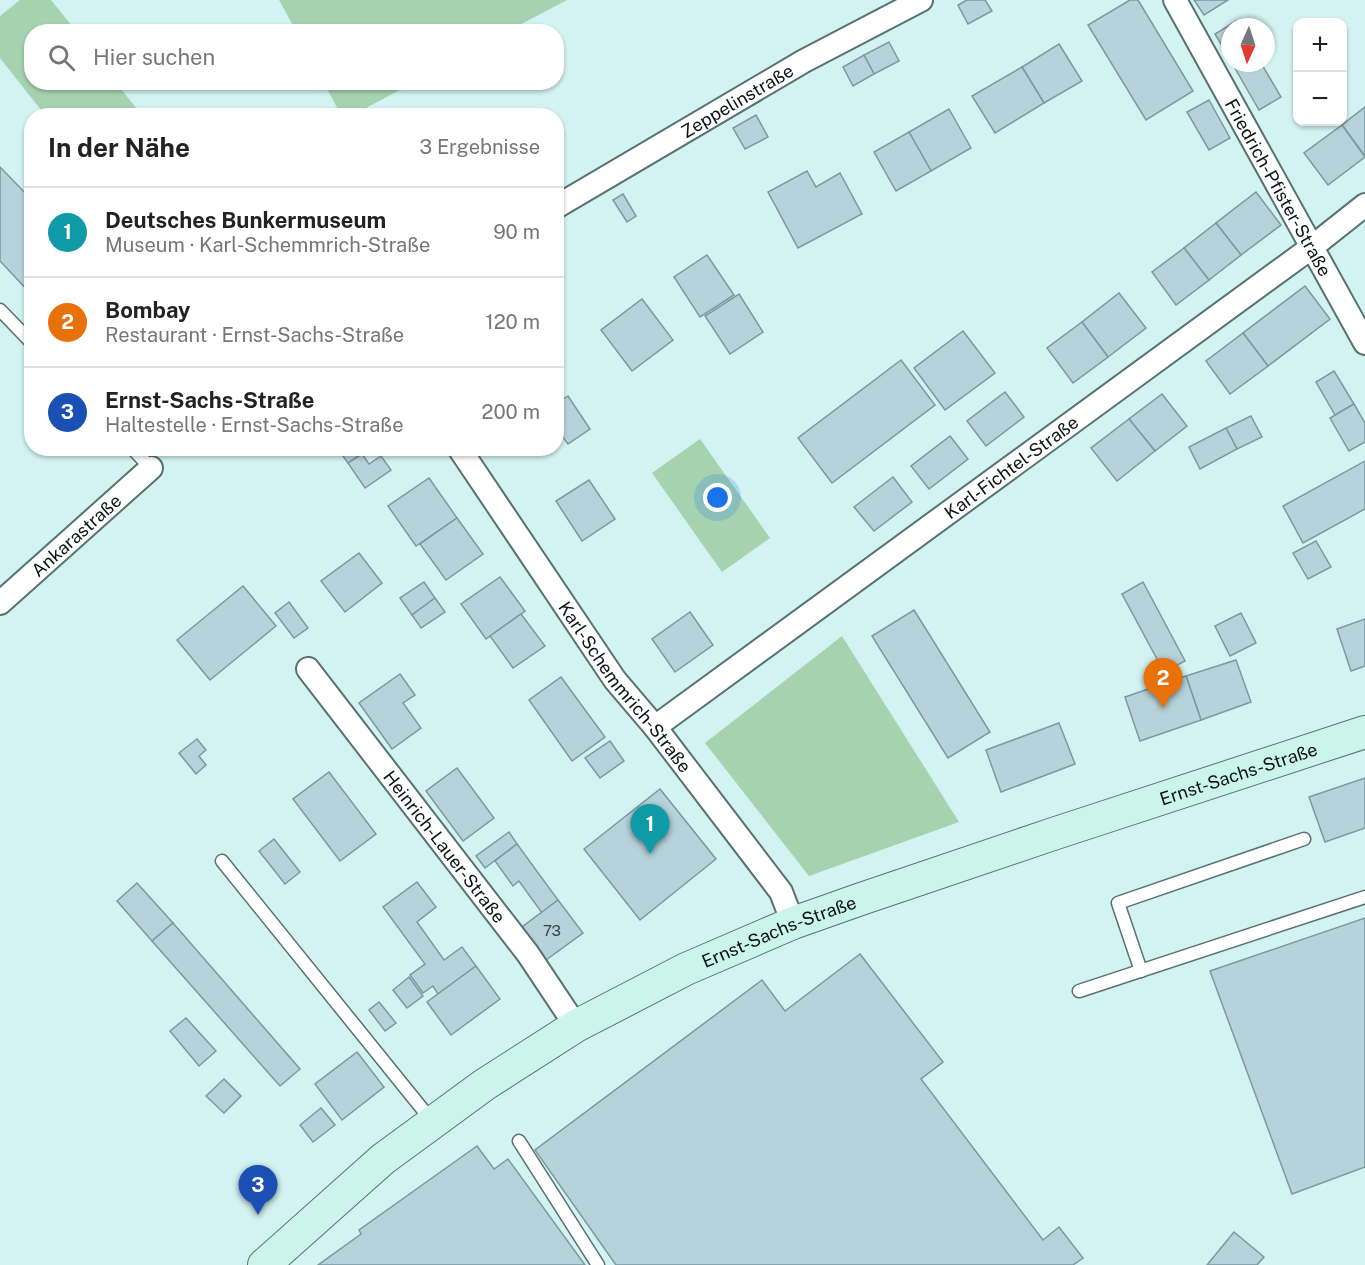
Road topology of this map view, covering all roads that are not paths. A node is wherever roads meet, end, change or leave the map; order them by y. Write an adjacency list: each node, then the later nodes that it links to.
1 (921, 0): 3 (street, Zeppelinstraße)
2 (1175, 0): 5 (street, Friedrich-Pfister-Straße)
3 (564, 202)
4 (1365, 205): 5 (street, Karl-Fichtel-Straße)
5 (1312, 247): 8 (street, Friedrich-Pfister-Straße); 14 (street, Karl-Fichtel-Straße)
6 (0, 309): 7 (lane)
7 (24, 334)
8 (1365, 343)
9 (140, 456): 11 (lane)
10 (464, 456): 14 (street, Karl-Schemmrich-Straße)
11 (151, 468): 12 (street, Ankarastraße)
12 (0, 603)
13 (308, 669): 22 (street, Heinrich-Lauer-Straße)
14 (655, 726): 19 (street, Karl-Schemmrich-Straße)
15 (1365, 732): 19 (main road, Ernst-Sachs-Straße)
16 (1304, 839): 20 (lane)
17 (222, 861): 23 (lane)
18 (1365, 897): 20 (lane)
19 (793, 923): 22 (main road, Ernst-Sachs-Straße)
20 (1141, 971): 21 (lane)
21 (1079, 991)
22 (576, 1026): 23 (main road, Ernst-Sachs-Straße)
23 (433, 1122): 25 (main road, Ernst-Sachs-Straße)
24 (519, 1141): 26 (lane)
25 (264, 1265)
26 (598, 1265)

